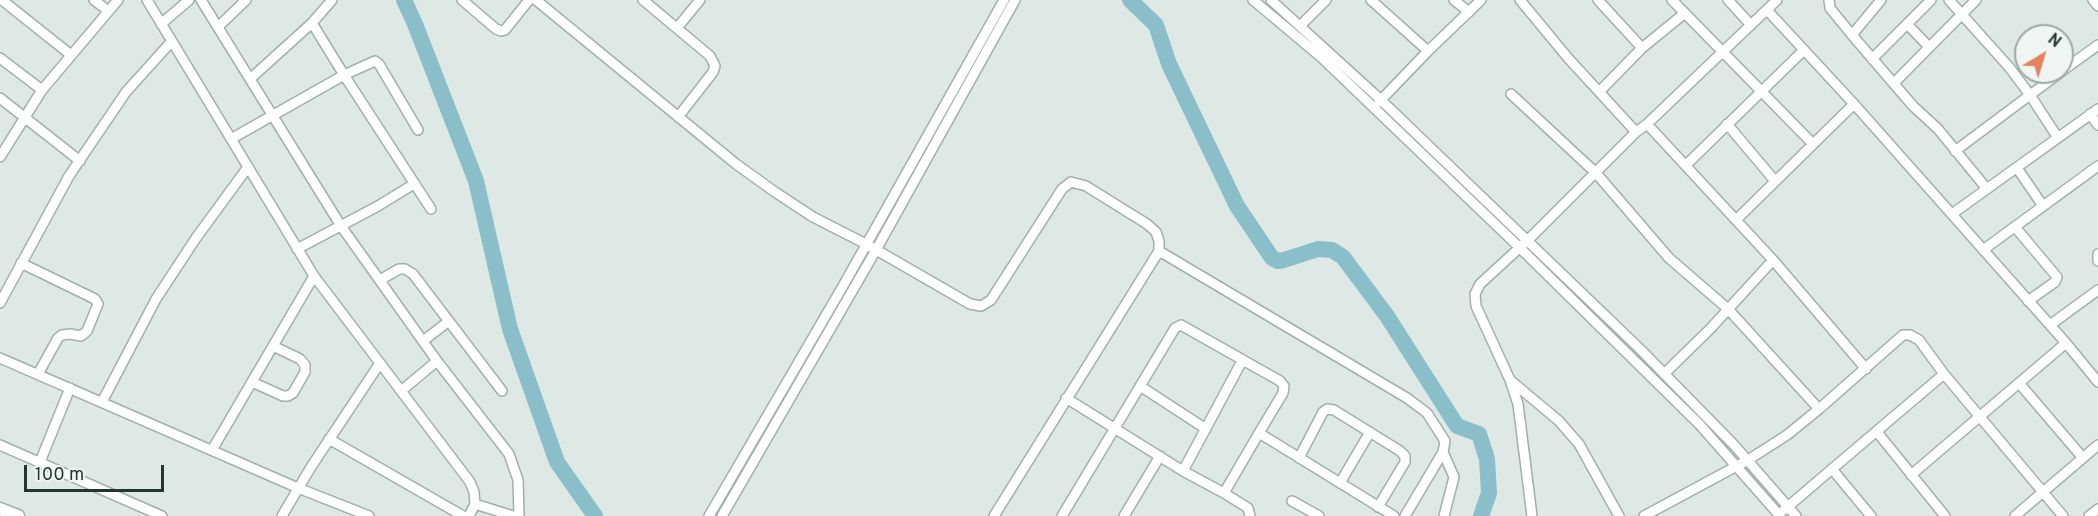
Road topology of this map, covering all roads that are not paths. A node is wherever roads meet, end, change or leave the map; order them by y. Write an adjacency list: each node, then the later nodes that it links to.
1 (2, 0): 54 (street)
2 (94, 0): 34 (street)
3 (118, 0): 34 (street)
4 (147, 0): 40 (street)
5 (189, 0): 40 (street)
6 (201, 0): 44 (street)
7 (246, 0): 44 (street)
8 (333, 0): 39 (street)
9 (462, 0): 10 (street)
10 (529, 0)
11 (644, 0): 45 (street)
12 (700, 0): 45 (street)
13 (1004, 0): 100 (street)
14 (1015, 0): 103 (street)
15 (1253, 0): 68 (street)
16 (1271, 0): 43 (street)
17 (1326, 0): 43 (street)
18 (1371, 0): 52 (street)
19 (1454, 0): 36 (street)
20 (1481, 0): 36 (street)
21 (1520, 0): 63 (street)
22 (1598, 0): 50 (street)
23 (1672, 0): 37 (street)
24 (1728, 0): 41 (street)
25 (1775, 0): 35 (street)
26 (1829, 0): 46 (street)
27 (1881, 0): 46 (street)
28 (1931, 0): 42 (street)
29 (1949, 0): 38 (street)
30 (1976, 0): 38 (street)
31 (2093, 0): 33 (street)
32 (541, 1): 73 (street)
33 (2098, 6)
34 (107, 10): 54 (street)
35 (1767, 10): 41 (street); 51 (street)
36 (1469, 12): 52 (street)
37 (1685, 13): 50 (street); 53 (street)
38 (1962, 13): 49 (street); 66 (street)
39 (312, 23): 58 (street); 59 (street)
40 (161, 24): 47 (street)
41 (1751, 25): 53 (street)
42 (1908, 25): 49 (street); 56 (street)
43 (1301, 26): 68 (street)
44 (218, 27): 59 (street)
45 (677, 28): 73 (street)
46 (1852, 35): 56 (street)
47 (171, 42): 80 (street); 84 (street)
48 (2098, 45): 57 (street)
49 (1929, 47): 60 (street)
50 (1642, 48): 63 (street)
51 (1804, 50): 64 (street); 69 (street)
52 (1428, 51): 68 (street)
53 (1722, 51): 64 (street); 74 (street)
54 (71, 55): 62 (street)
55 (0, 58): 62 (street)
56 (1872, 59): 60 (street)
57 (2074, 63)
58 (344, 75): 71 (street); 77 (street); 91 (street)
59 (250, 79): 71 (street)
60 (1894, 83): 82 (street)
61 (2045, 84): 66 (street)
62 (42, 90): 72 (street)
63 (1600, 91): 78 (street)
64 (1761, 91): 75 (street); 81 (street)
65 (1511, 94): 89 (street)
66 (2030, 95): 79 (street); 82 (street)
67 (0, 98): 72 (street)
68 (1378, 103): 99 (street); 101 (street)
69 (1854, 104): 81 (street); 95 (street)
70 (2094, 112): 76 (street); 79 (street)
71 (272, 115): 80 (street); 97 (street)
72 (25, 117): 83 (street); 84 (street)
73 (678, 117): 100 (street)
74 (1647, 124): 78 (street); 85 (street)
75 (1727, 124): 85 (street); 90 (street)
76 (2098, 124)
77 (418, 130)
78 (1636, 132): 89 (street)
79 (2058, 138): 88 (street)
80 (231, 139): 87 (street)
81 (1813, 144): 90 (street)
82 (1955, 151): 92 (street)
83 (0, 157)
84 (80, 161): 109 (street)
85 (1686, 165): 96 (street)
86 (2098, 166): 93 (street)
87 (248, 167): 102 (street); 138 (street)
88 (2017, 168): 92 (street); 93 (street)
89 (1596, 173): 99 (street); 115 (street)
90 (1775, 181): 96 (street)
91 (414, 184): 94 (street); 97 (street)
92 (1987, 189): 95 (street)
93 (2043, 206): 98 (street)
94 (431, 210)
95 (1952, 214): 105 (street)
96 (1736, 219): 107 (street)
97 (341, 226): 102 (street); 111 (street)
98 (2015, 226): 105 (street); 113 (street)
99 (1528, 240): 101 (street); 127 (street)
100 (866, 244): 103 (street); 179 (street)
101 (1519, 247): 129 (street); 156 (street)
102 (297, 249): 110 (street)
103 (876, 250): 104 (street); 180 (street)
104 (1159, 250): 137 (street); 150 (street)
105 (1983, 250): 113 (street)
106 (2098, 254): 108 (street)
107 (1773, 260): 115 (street); 125 (street)
108 (2098, 261)
109 (21, 263): 114 (street); 126 (street)
110 (314, 276): 120 (street); 124 (street)
111 (380, 280): 116 (street); 118 (street)
112 (2098, 290): 117 (street)
113 (2028, 301): 117 (street)
114 (0, 303)
115 (1728, 309): 127 (street); 139 (street)
116 (449, 321): 118 (street); 136 (street)
117 (2050, 325): 119 (street)
118 (423, 341): 122 (street)
119 (2066, 343): 131 (street); 132 (street)
120 (273, 346): 130 (street); 130 (street)
121 (0, 358): 126 (street)
122 (437, 361): 135 (street); 178 (street)
123 (1242, 361): 133 (street); 142 (street); 145 (street)
124 (380, 363): 135 (street); 146 (street)
125 (1866, 369): 128 (street); 139 (street)
126 (38, 374): 134 (street)
127 (1664, 374): 154 (street)
128 (1944, 374): 140 (street); 144 (street)
129 (1510, 380): 189 (street); 190 (street)
130 (252, 382): 149 (street)
131 (2098, 382)
132 (2019, 383): 140 (street); 153 (street)
133 (1140, 387): 141 (street); 142 (street)
134 (70, 388): 138 (street); 155 (street)
135 (401, 391): 165 (street)
136 (502, 391)
137 (1066, 398): 141 (street); 181 (street)
138 (102, 402): 149 (street)
139 (1819, 409): 154 (street)
140 (1982, 416): 159 (street); 162 (street)
141 (1115, 429): 151 (street); 182 (street)
142 (1206, 429): 158 (street)
143 (1370, 432): 152 (street); 160 (street); 166 (street)
144 (1877, 432): 157 (street); 159 (street)
145 (1259, 433): 152 (street); 163 (street)
146 (329, 439): 161 (street); 175 (street)
147 (0, 445): 155 (street)
148 (2098, 445): 153 (street)
149 (212, 450): 161 (street)
150 (1443, 452): 187 (street); 188 (street)
151 (1160, 456): 158 (street); 183 (street)
152 (1299, 458): 160 (street)
153 (2083, 458): 162 (street)
154 (1748, 460): 156 (street); 167 (street)
155 (40, 462): 172 (street)
156 (1737, 467): 170 (street); 191 (street)
157 (1832, 469): 167 (street); 193 (street)
158 (1183, 471): 163 (street)
159 (1911, 475): 194 (street)
160 (1340, 483): 166 (street)
161 (298, 488): 173 (street); 174 (street)
162 (2044, 491): 195 (street); 196 (street)
163 (1224, 493): 184 (street)
164 (1292, 501): 185 (street)
165 (475, 504): 176 (street); 177 (street)
166 (1378, 507): 186 (street)
167 (1788, 507): 170 (street); 192 (street)
168 (0, 509): 171 (main road)
169 (2098, 509): 197 (street)
170 (1779, 515)
171 (18, 516)
172 (162, 516)
173 (282, 516)
174 (369, 516)
175 (463, 516)
176 (469, 516)
177 (513, 516)
178 (519, 516)
179 (709, 516)
180 (722, 516)
181 (994, 516)
182 (1062, 516)
183 (1124, 516)
184 (1250, 516)
185 (1319, 516)
186 (1394, 516)
187 (1405, 516)
188 (1444, 516)
189 (1532, 516)
190 (1619, 516)
191 (1644, 516)
192 (1796, 516)
193 (1871, 516)
194 (1945, 516)
195 (2015, 516)
196 (2063, 516)
197 (2089, 516)

